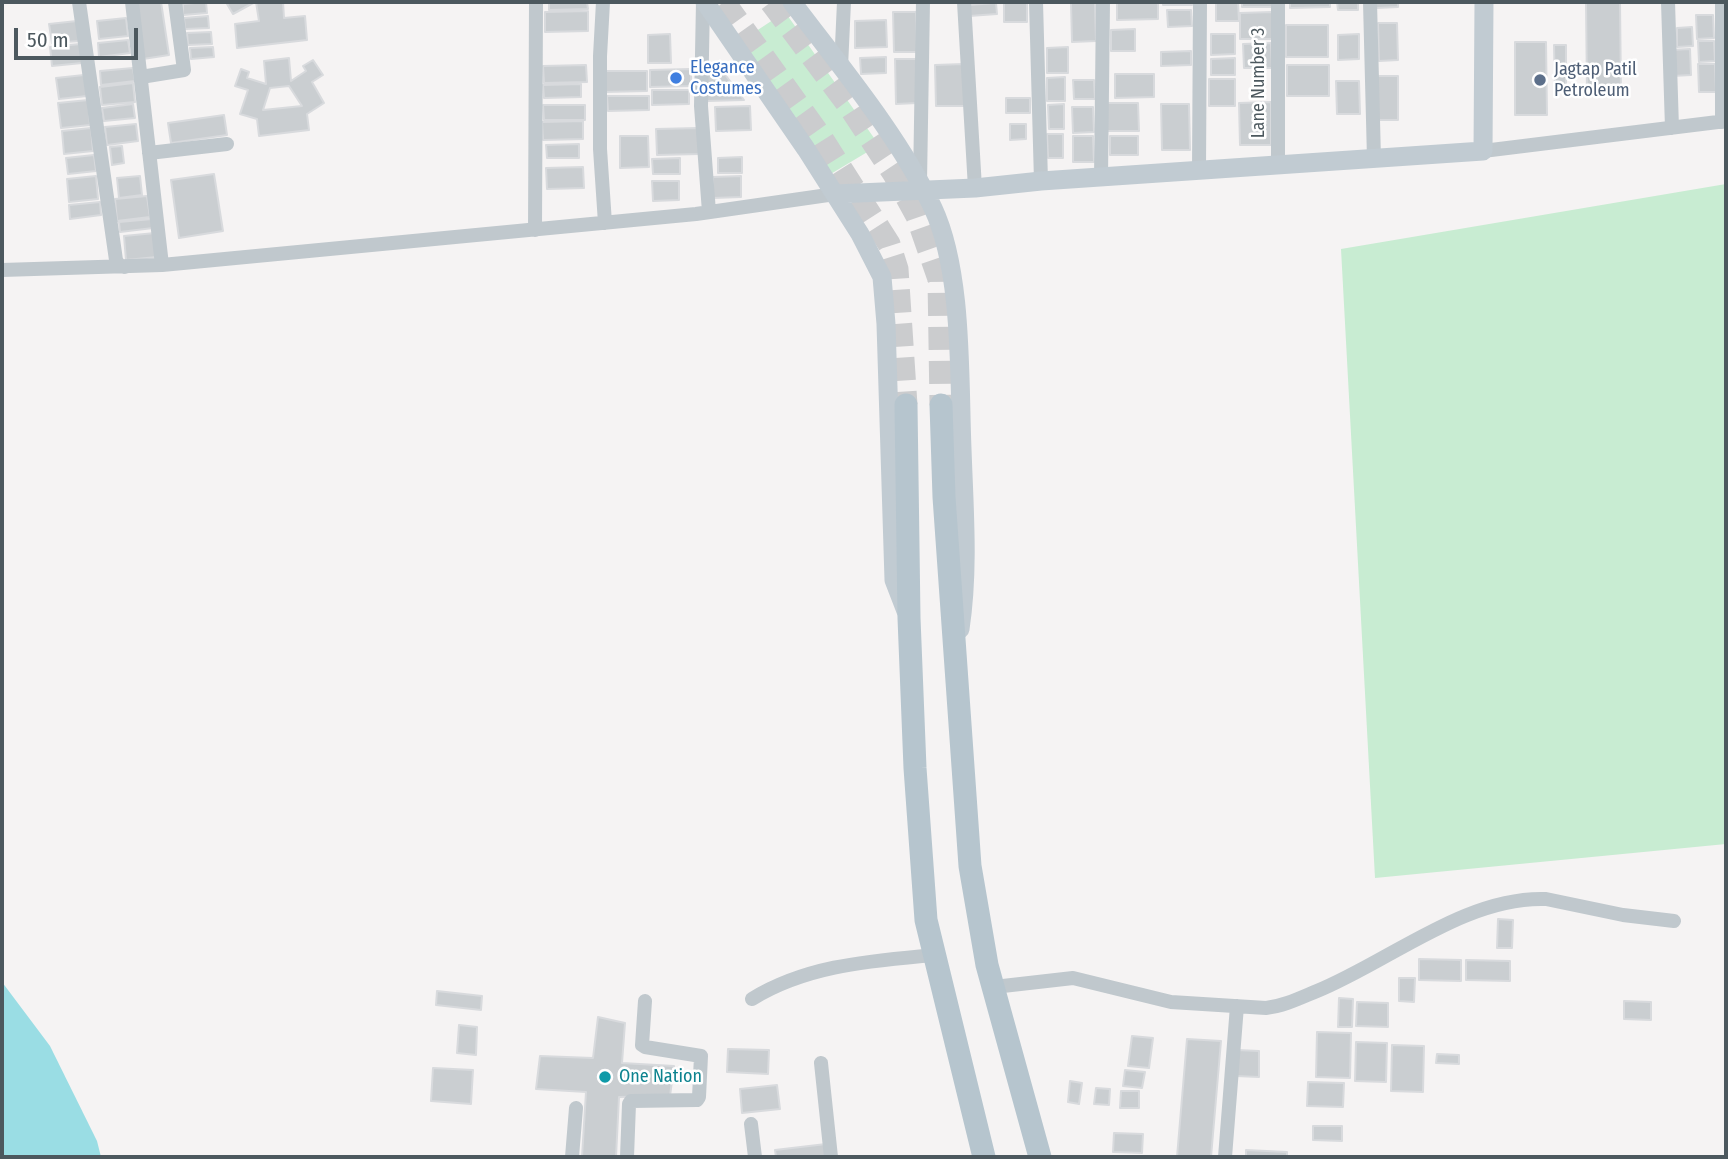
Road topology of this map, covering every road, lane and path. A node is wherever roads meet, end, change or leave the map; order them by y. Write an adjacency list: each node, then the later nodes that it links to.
1 (79, 2): 38 (street)
2 (132, 2): 20 (street)
3 (175, 2): 20 (street)
4 (536, 2): 36 (street)
5 (603, 2): 35 (street)
6 (704, 2): 33 (main road); 34 (street)
7 (792, 2): 19 (main road)
8 (844, 2): 19 (street)
9 (923, 2): 31 (street)
10 (964, 2): 32 (street)
11 (1036, 2): 30 (street)
12 (1103, 2): 29 (street)
13 (1200, 2): 28 (street)
14 (1278, 2): 27 (street, Lane Number 3)
15 (1370, 2): 26 (street)
16 (1484, 2): 24 (main road)
17 (1668, 2): 22 (street)
18 (1722, 2): 21 (street)
19 (841, 67): 31 (main road)
20 (141, 77): 25 (street)
21 (1724, 121): 22 (street)
22 (1672, 128): 24 (street)
23 (227, 144): 25 (street)
24 (1483, 151): 26 (main road)
25 (149, 153): 37 (street)
26 (1374, 159): 27 (main road)
27 (1278, 165): 28 (main road)
28 (1199, 170): 29 (main road)
29 (1101, 177): 30 (main road)
30 (1041, 181): 32 (main road)
31 (922, 186): 32 (main road); 33 (main road); 43 (main road)
32 (975, 188)
33 (835, 194): 34 (street); 42 (main road)
34 (709, 212): 35 (street)
35 (605, 223): 36 (street)
36 (535, 230): 37 (street)
37 (162, 265): 38 (street)
38 (125, 267): 39 (street)
39 (2, 270)
40 (906, 405): 42 (main road)
41 (941, 405): 43 (main road)
42 (909, 618): 45 (main road)
43 (956, 660): 46 (main road)
44 (1674, 921): 49 (street)
45 (934, 955): 47 (street); 57 (main road)
46 (994, 987): 49 (street); 58 (main road)
47 (752, 999)
48 (645, 1001): 54 (street)
49 (1237, 1006): 59 (street)
50 (821, 1063): 56 (street)
51 (576, 1108): 53 (street)
52 (751, 1124): 55 (street)
53 (572, 1157)
54 (627, 1157)
55 (755, 1157)
56 (831, 1157)
57 (985, 1157)
58 (1040, 1157)
59 (1225, 1157)

